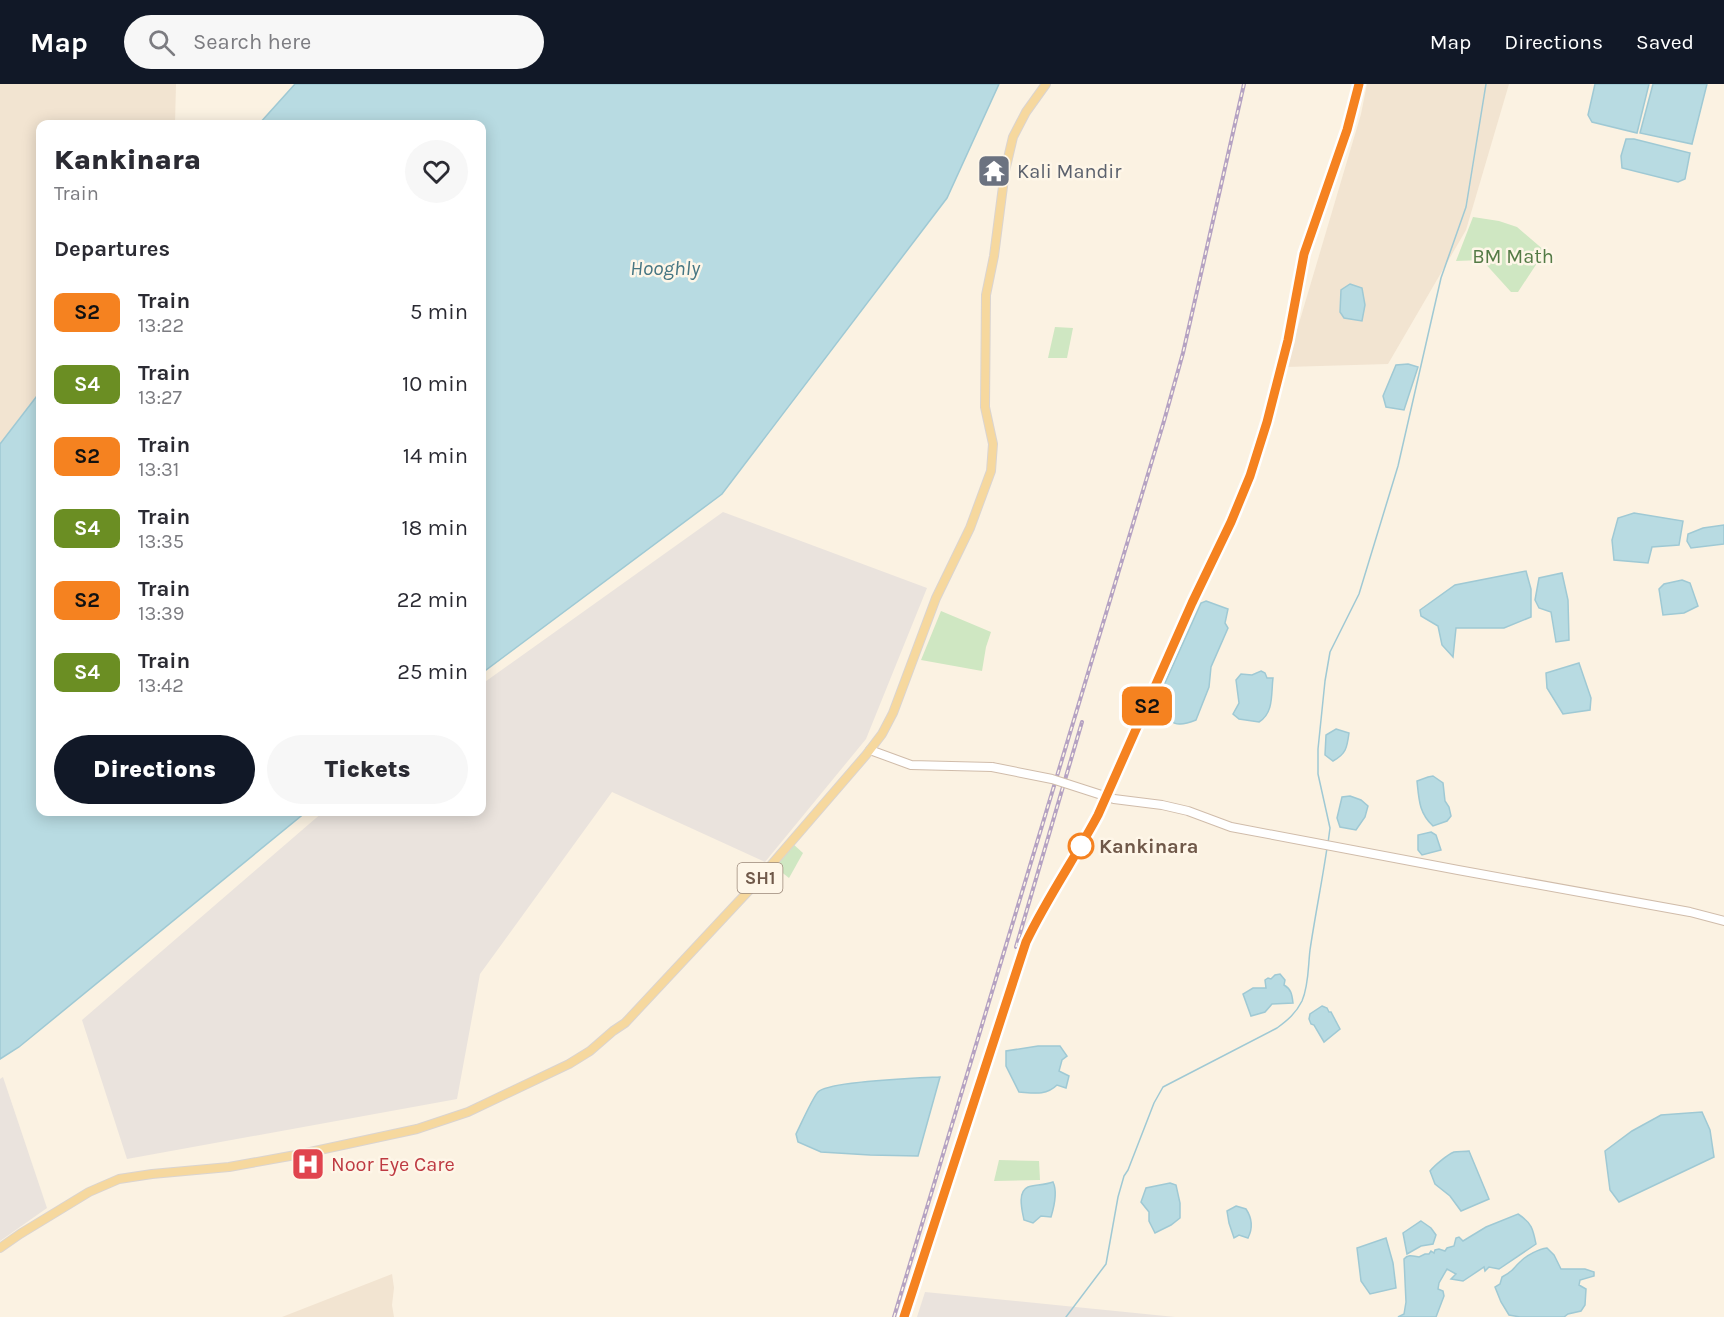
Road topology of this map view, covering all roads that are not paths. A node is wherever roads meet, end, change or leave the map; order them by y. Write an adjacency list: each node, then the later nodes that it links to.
1 (1046, 84): 2 (main road, SH1)
2 (870, 750): 3 (main road, bridge); 4 (main road, SH1)
3 (1724, 921)
4 (0, 1248)

